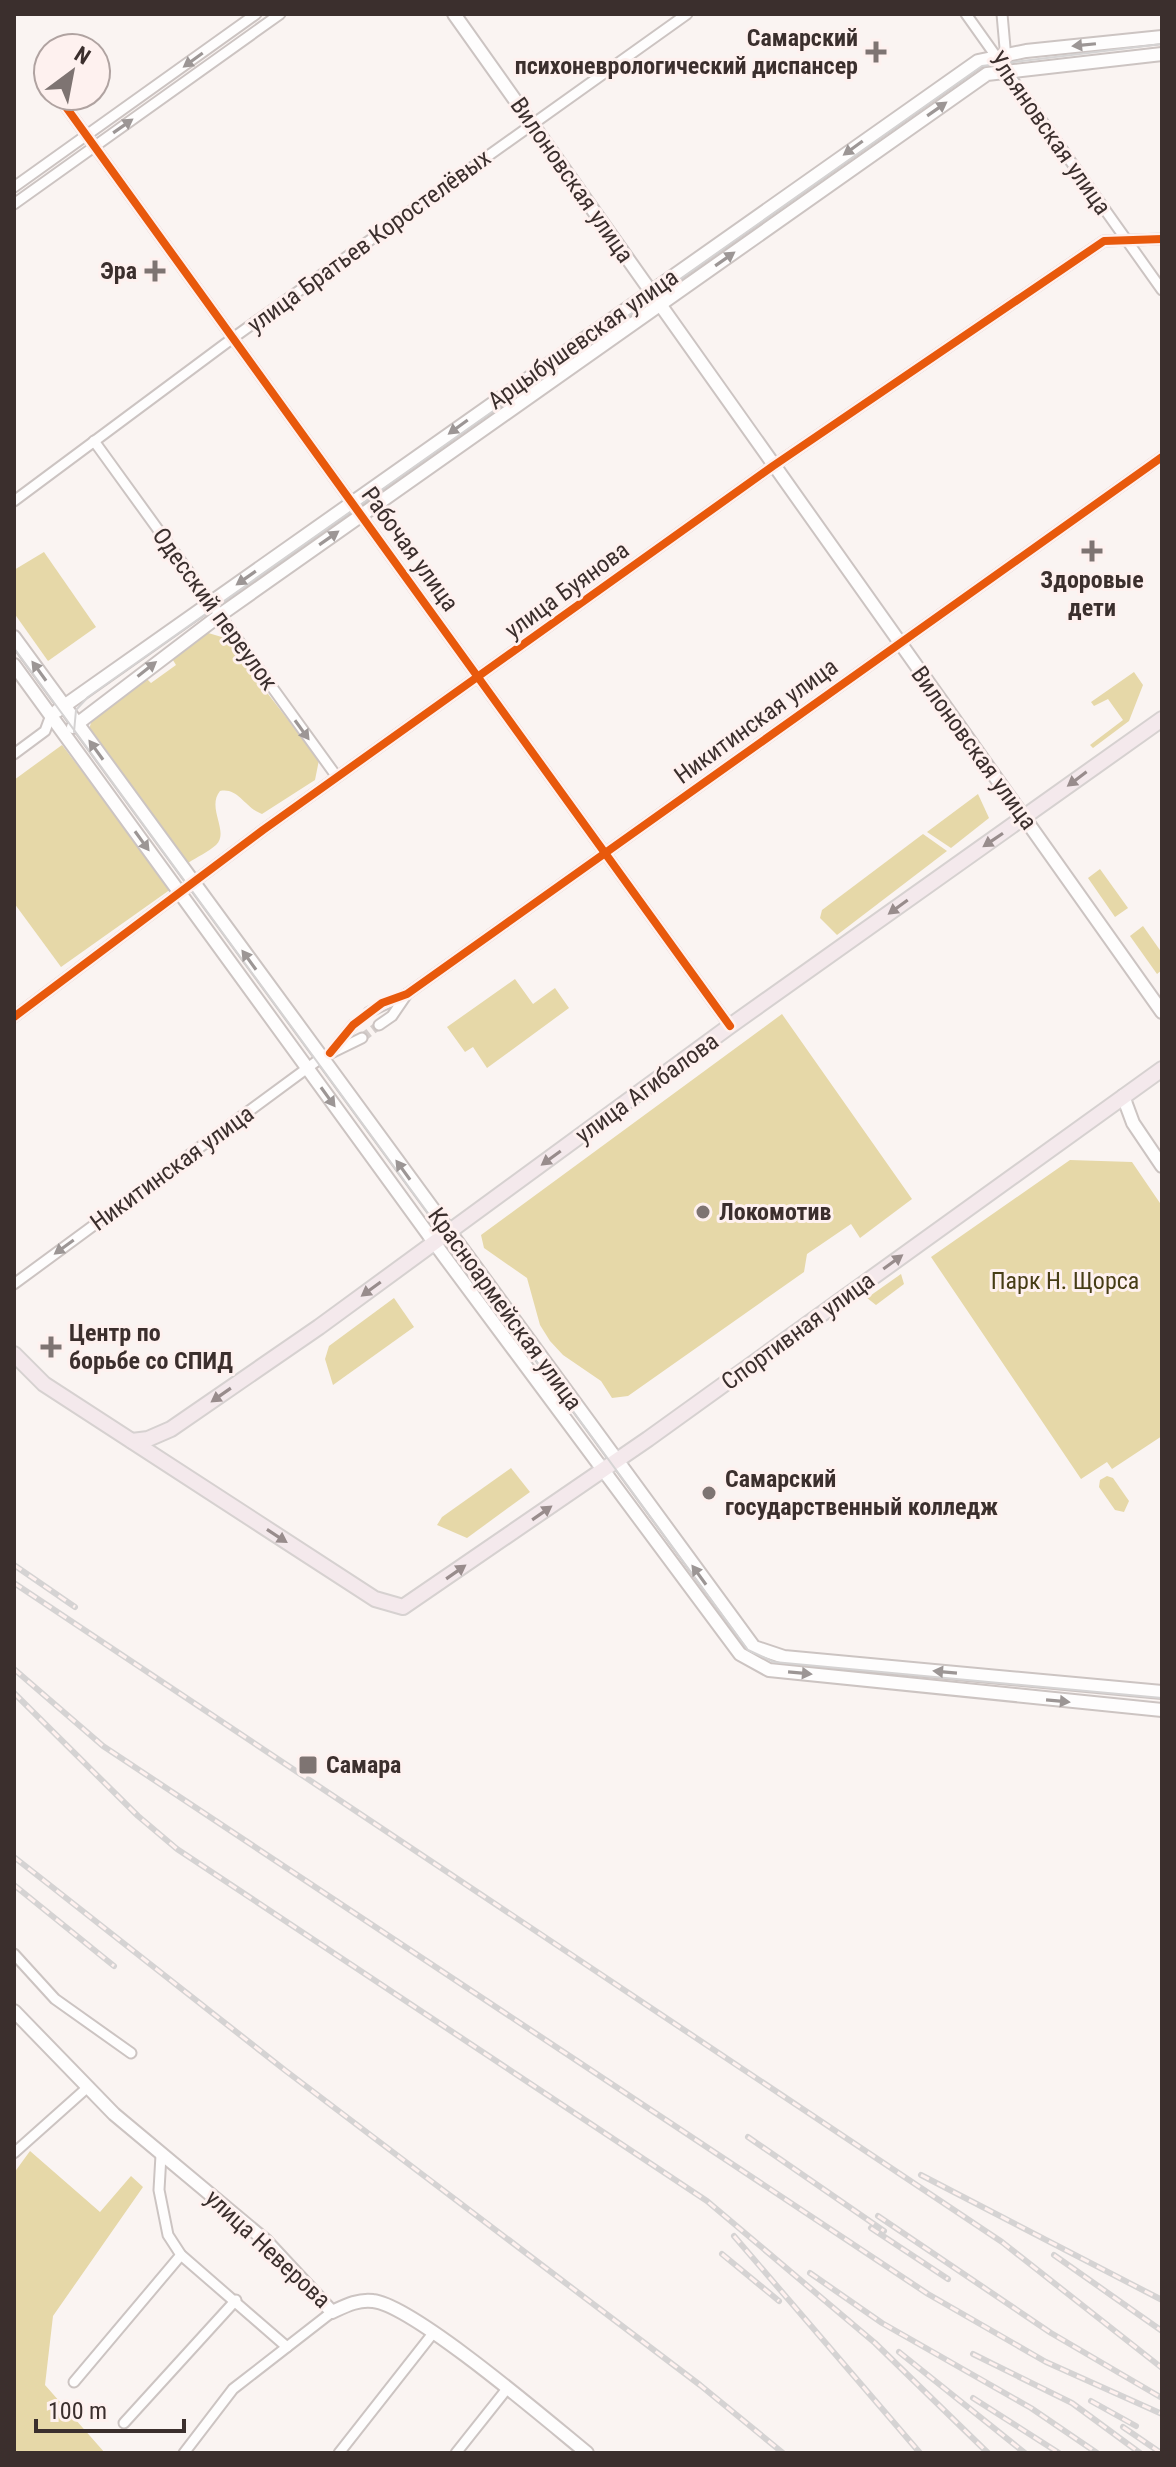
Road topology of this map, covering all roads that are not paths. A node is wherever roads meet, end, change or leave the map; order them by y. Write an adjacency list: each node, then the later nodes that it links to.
1 (256, 14): 13 (street, one-way to 13)
2 (280, 14): 14 (street, one-way to 2)
3 (454, 14): 12 (main road, Вилоновская улица)
4 (687, 14): 12 (street, улица Братьев Коростелёвых)
5 (966, 14): 9 (street, Ульяновская улица)
6 (1002, 14): 9 (street)
7 (1162, 37): 9 (main road, Арцыбушевская улица, one-way to 9)
8 (1162, 54): 10 (main road, Арцыбушевская улица)
9 (1001, 56): 10 (street); 20 (main road, Арцыбушевская улица, one-way to 20)
10 (1007, 71): 18 (street, Ульяновская улица); 21 (main road, Арцыбушевская улица, one-way to 10)
11 (69, 112): 13 (street, Рабочая улица)
12 (532, 124): 20 (main road, Вилоновская улица); 22 (street, улица Братьев Коростелёвых)
13 (86, 135): 14 (street, Рабочая улица); 15 (street)
14 (94, 146): 16 (street); 22 (street, Рабочая улица)
15 (14, 187)
16 (14, 204)
17 (1162, 239): 18 (street, улица Буянова)
18 (1126, 241): 19 (street, Ульяновская улица); 25 (street, улица Буянова)
19 (1162, 290)
20 (651, 292): 21 (main road, Вилоновская улица); 27 (main road, Арцыбушевская улица, one-way to 27)
21 (659, 305): 25 (main road, Вилоновская улица); 28 (main road, Арцыбушевская улица)
22 (233, 338): 23 (street, улица Братьев Коростелёвых); 27 (street, Рабочая улица)
23 (94, 441): 26 (street, улица Братьев Коростелёвых); 29 (street, Одесский переулок)
24 (1162, 457): 32 (street, Никитинская улица)
25 (773, 466): 32 (main road, Вилоновская улица); 34 (street, улица Буянова)
26 (14, 501)
27 (352, 503): 28 (street, Рабочая улица); 29 (main road, Арцыбушевская улица, one-way to 29)
28 (361, 516): 30 (main road, Арцыбушевская улица, one-way to 28); 34 (street, Рабочая улица)
29 (210, 602): 30 (street, Одесский переулок); 35 (main road, Арцыбушевская улица)
30 (220, 615): 38 (main road, Арцыбушевская улица, one-way to 30); 42 (street, Одесский переулок, one-way to 42)
31 (14, 637): 35 (main road, Красноармейская улица, one-way to 31)
32 (899, 644): 43 (main road, Вилоновская улица); 44 (street, Никитинская улица)
33 (14, 665): 36 (main road, Красноармейская улица)
34 (478, 678): 42 (street, улица Буянова); 44 (street, Рабочая улица)
35 (64, 706): 36 (main road, Арцыбушевская улица); 38 (main road, Красноармейская улица)
36 (51, 715): 39 (street); 40 (main road, Красноармейская улица)
37 (1162, 719): 43 (main road, улица Агибалова, one-way to 43)
38 (77, 724): 40 (main road, Арцыбушевская улица); 45 (main road, Красноармейская улица, one-way to 38)
39 (45, 731): 40 (street); 41 (street)
40 (63, 733): 46 (main road, Красноармейская улица, one-way to 46)
41 (14, 754)
42 (337, 777): 45 (street, улица Буянова)
43 (1024, 819): 49 (main road, Вилоновская улица); 53 (main road, улица Агибалова, one-way to 53)
44 (605, 853): 47 (street, Никитинская улица); 53 (street, Рабочая улица)
45 (193, 882): 46 (street, улица Буянова); 55 (main road, Красноармейская улица, one-way to 45)
46 (179, 892): 50 (street, улица Буянова); 56 (main road, Красноармейская улица)
47 (407, 994): 48 (street, Никитинская улица); 52 (street, Никитинская улица)
48 (369, 1012)
49 (1162, 1012)
50 (14, 1017)
51 (353, 1025): 55 (street, Никитинская улица)
52 (379, 1025)
53 (730, 1026): 60 (main road, улица Агибалова, one-way to 60)
54 (362, 1038): 55 (street, Никитинская улица)
55 (326, 1056): 56 (street, Никитинская улица); 60 (main road, Красноармейская улица, one-way to 55)
56 (308, 1069): 61 (main road, Красноармейская улица, one-way to 61); 62 (street, Никитинская улица, one-way to 62)
57 (1162, 1069): 58 (main road, Спортивная улица)
58 (1123, 1096): 59 (main road); 66 (main road, Спортивная улица, one-way to 58)
59 (1162, 1166)
60 (449, 1233): 61 (main road, улица Агибалова); 66 (main road, Красноармейская улица)
61 (434, 1243): 64 (main road, улица Агибалова, one-way to 64); 68 (main road, Красноармейская улица)
62 (14, 1284)
63 (14, 1354): 65 (main road, Спортивная улица)
64 (171, 1429): 65 (main road, улица Агибалова); 67 (main road)
65 (131, 1440): 67 (main road, Спортивная улица)
66 (615, 1460): 68 (main road, Спортивная улица); 69 (main road, Красноармейская улица, one-way to 66)
67 (172, 1468): 68 (main road, Спортивная улица, one-way to 68)
68 (602, 1470): 70 (main road, Красноармейская улица, one-way to 70)
69 (1162, 1692)
70 (1162, 1710)
71 (14, 1954): 73 (street)
72 (14, 2011): 74 (main road, улица Неверова)
73 (131, 2053)
74 (88, 2087): 75 (street); 76 (main road, улица Неверова)
75 (14, 2153)
76 (161, 2155): 77 (street); 79 (main road, улица Неверова)
77 (181, 2255): 78 (street); 82 (street)
78 (236, 2300): 81 (street); 84 (street)
79 (332, 2312): 80 (main road, улица Неверова); 81 (street)
80 (434, 2332): 83 (main road, улица Неверова); 87 (street)
81 (287, 2347): 86 (street)
82 (74, 2382)
83 (506, 2390): 85 (main road, улица Неверова); 88 (street)
84 (124, 2423)
85 (573, 2449): 89 (main road, улица Неверова)
86 (184, 2453)
87 (339, 2453)
88 (456, 2453)
89 (587, 2453)

